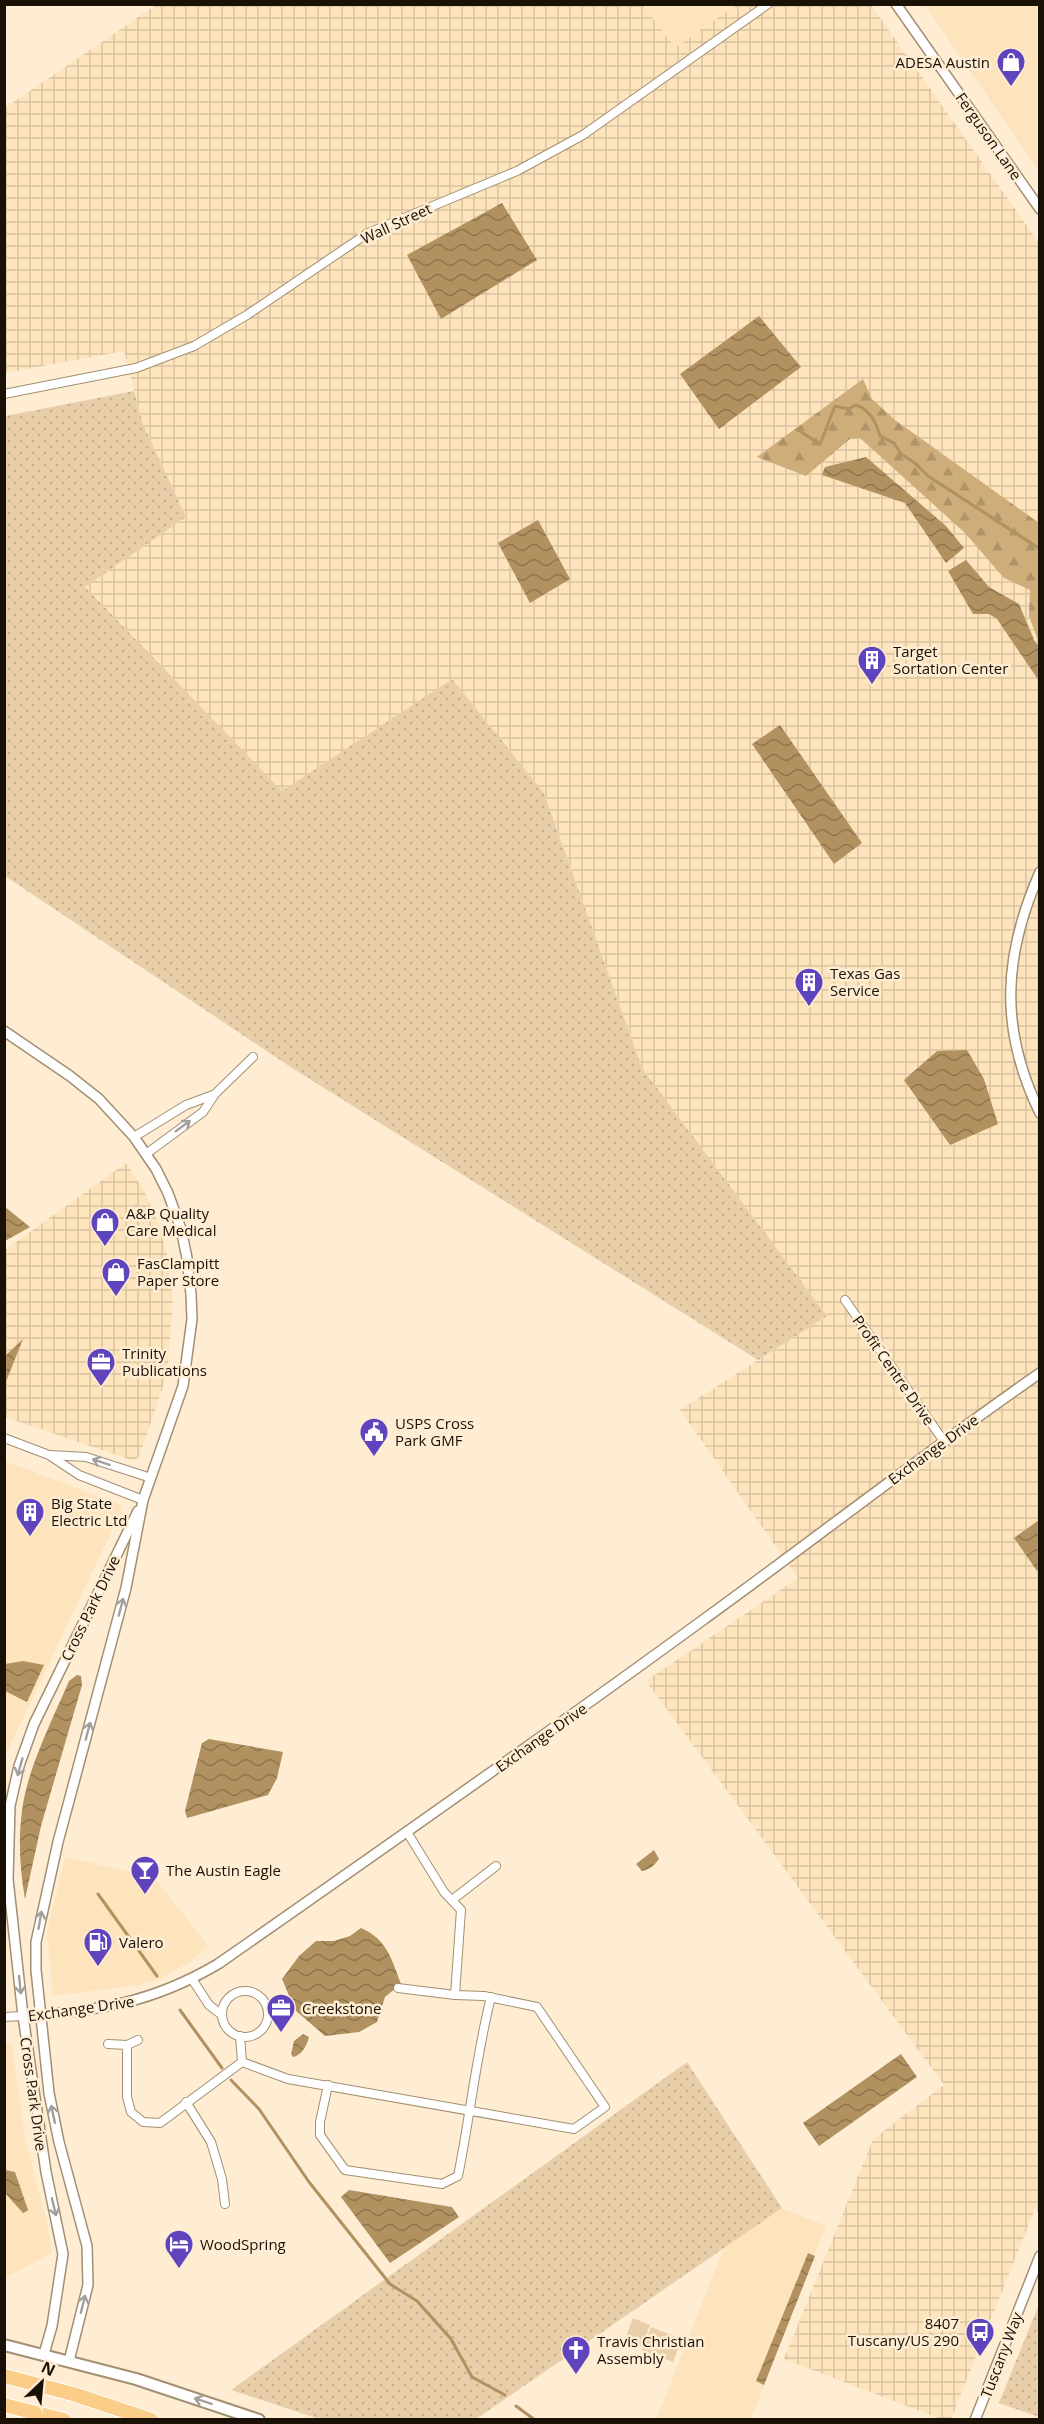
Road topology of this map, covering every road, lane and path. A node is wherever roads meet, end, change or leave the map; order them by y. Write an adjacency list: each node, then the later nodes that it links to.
1 (768, 4): 4 (street, Wall Street)
2 (896, 4): 3 (street, Ferguson Lane)
3 (1040, 209)
4 (4, 394)
5 (1040, 872): 9 (street)
6 (4, 1031): 10 (street, Cross Park Drive)
7 (253, 1058): 8 (street)
8 (214, 1094): 10 (street); 11 (street, one-way to 8)
9 (1040, 1113)
10 (134, 1137): 11 (street, Cross Park Drive)
11 (146, 1154): 17 (street, Cross Park Drive)
12 (845, 1300): 15 (street, Profit Centre Drive)
13 (1040, 1373): 15 (street, Exchange Drive)
14 (4, 1438): 16 (street)
15 (943, 1440): 19 (street, Exchange Drive)
16 (49, 1455): 17 (street, one-way to 16); 18 (street)
17 (151, 1478): 18 (street, Cross Park Drive)
18 (143, 1500): 26 (street, Cross Park Drive, one-way to 18); 28 (street, Cross Park Drive, one-way to 28)
19 (407, 1832): 21 (street); 22 (street, Exchange Drive)
20 (496, 1866): 21 (street)
21 (452, 1900): 24 (street)
22 (192, 1979): 26 (street, Exchange Drive); 27 (street)
23 (398, 1988): 24 (street)
24 (455, 1995): 25 (street)
25 (491, 1997): 37 (street); 37 (street)
26 (40, 2015): 28 (street, Exchange Drive); 42 (street, Cross Park Drive, one-way to 26)
27 (222, 2015): 30 (street); 30 (street)
28 (23, 2016): 29 (street, Exchange Drive); 41 (street, Cross Park Drive, one-way to 41)
29 (4, 2017)
30 (240, 2036): 34 (street)
31 (138, 2040): 33 (street)
32 (108, 2044): 33 (street)
33 (127, 2045): 36 (street)
34 (242, 2062): 35 (street); 36 (street)
35 (328, 2085): 37 (street); 37 (street)
36 (186, 2102): 38 (street)
37 (471, 2110)
38 (225, 2204)
39 (1040, 2256): 48 (street, Tuscany Way)
40 (4, 2344): 41 (main road)
41 (44, 2354): 42 (main road)
42 (69, 2361): 47 (main road, one-way to 42)
43 (4, 2376): 46 (highway)
44 (4, 2405): 45 (highway)
45 (63, 2420)
46 (151, 2420)
47 (258, 2420)
48 (975, 2420)

